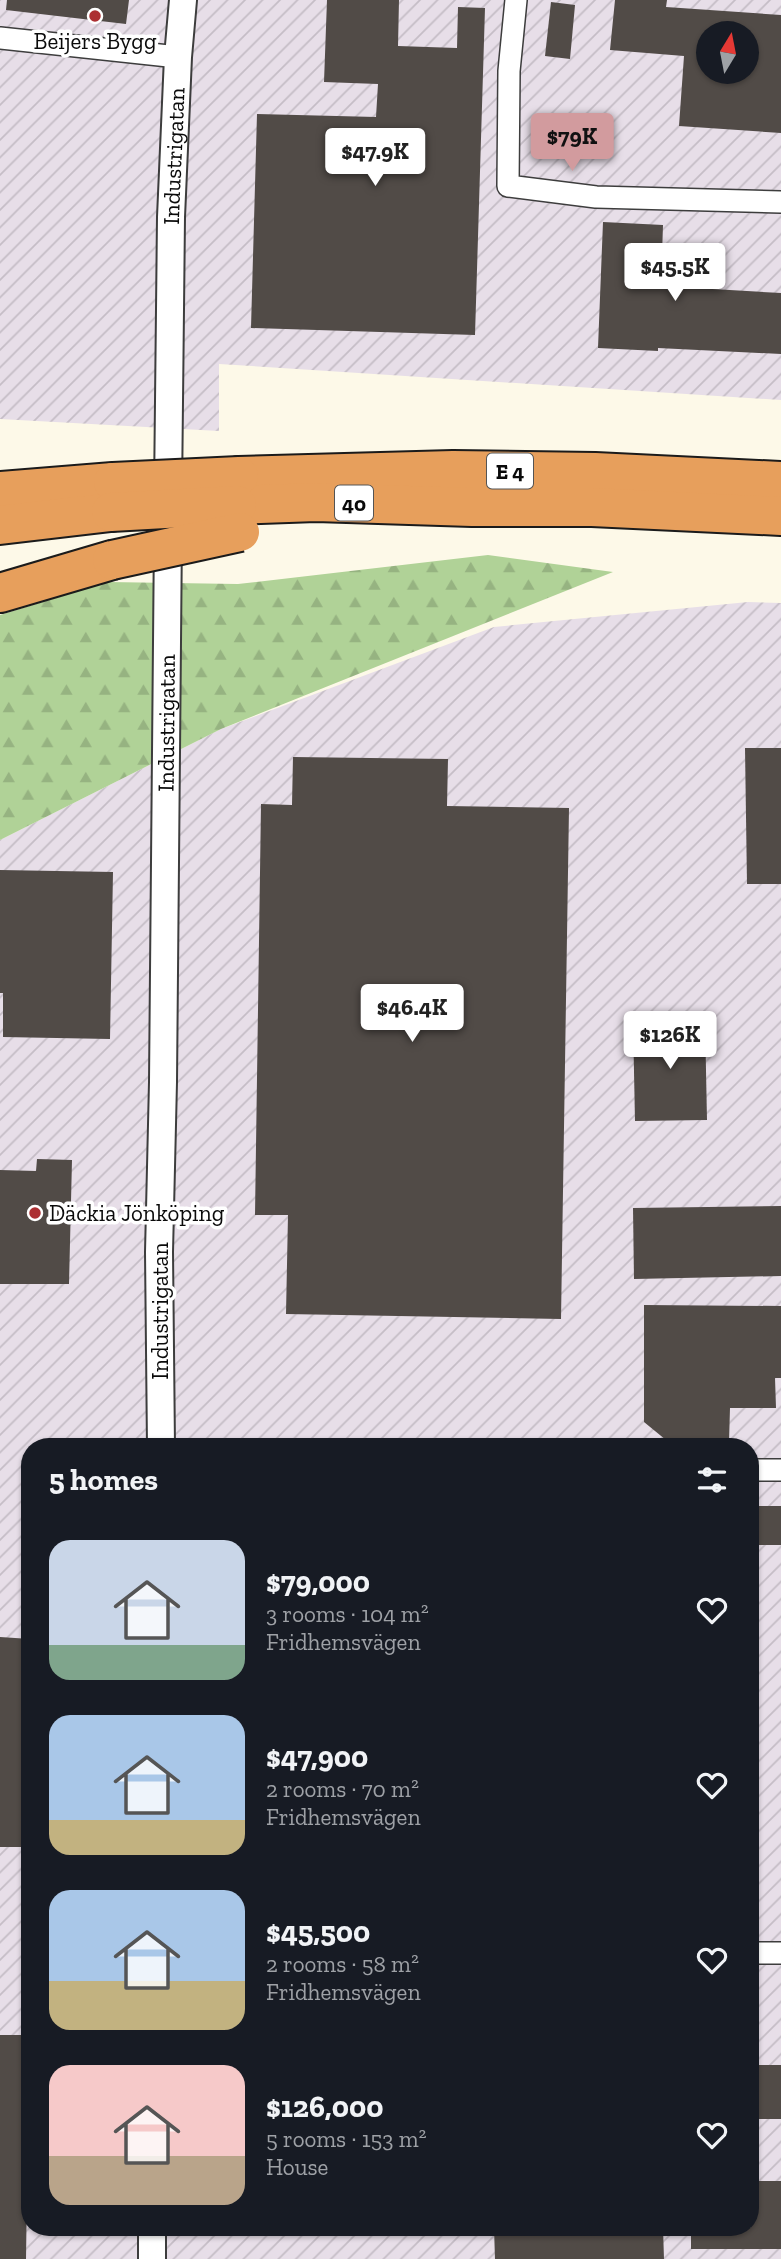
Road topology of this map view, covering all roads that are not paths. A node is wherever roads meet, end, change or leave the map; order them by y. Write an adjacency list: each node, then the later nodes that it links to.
1 (183, 0): 4 (street, Industrigatan)
2 (516, 0): 5 (street)
3 (0, 38): 4 (street)
4 (178, 57): 14 (street, Industrigatan)
5 (781, 202)
6 (781, 481): 9 (highway, E 4)
7 (0, 491): 8 (highway)
8 (112, 497): 9 (highway, 40, bridge); 12 (highway, 40)
9 (239, 504): 10 (highway, 40); 13 (highway, E 4, bridge)
10 (472, 507): 11 (highway, E 4)
11 (781, 516)
12 (0, 525)
13 (0, 593)
14 (161, 1438)
15 (759, 1470): 16 (street)
16 (781, 1470)
17 (759, 1953): 18 (street)
18 (781, 1953)
19 (152, 2236): 20 (street)
20 (152, 2259)

